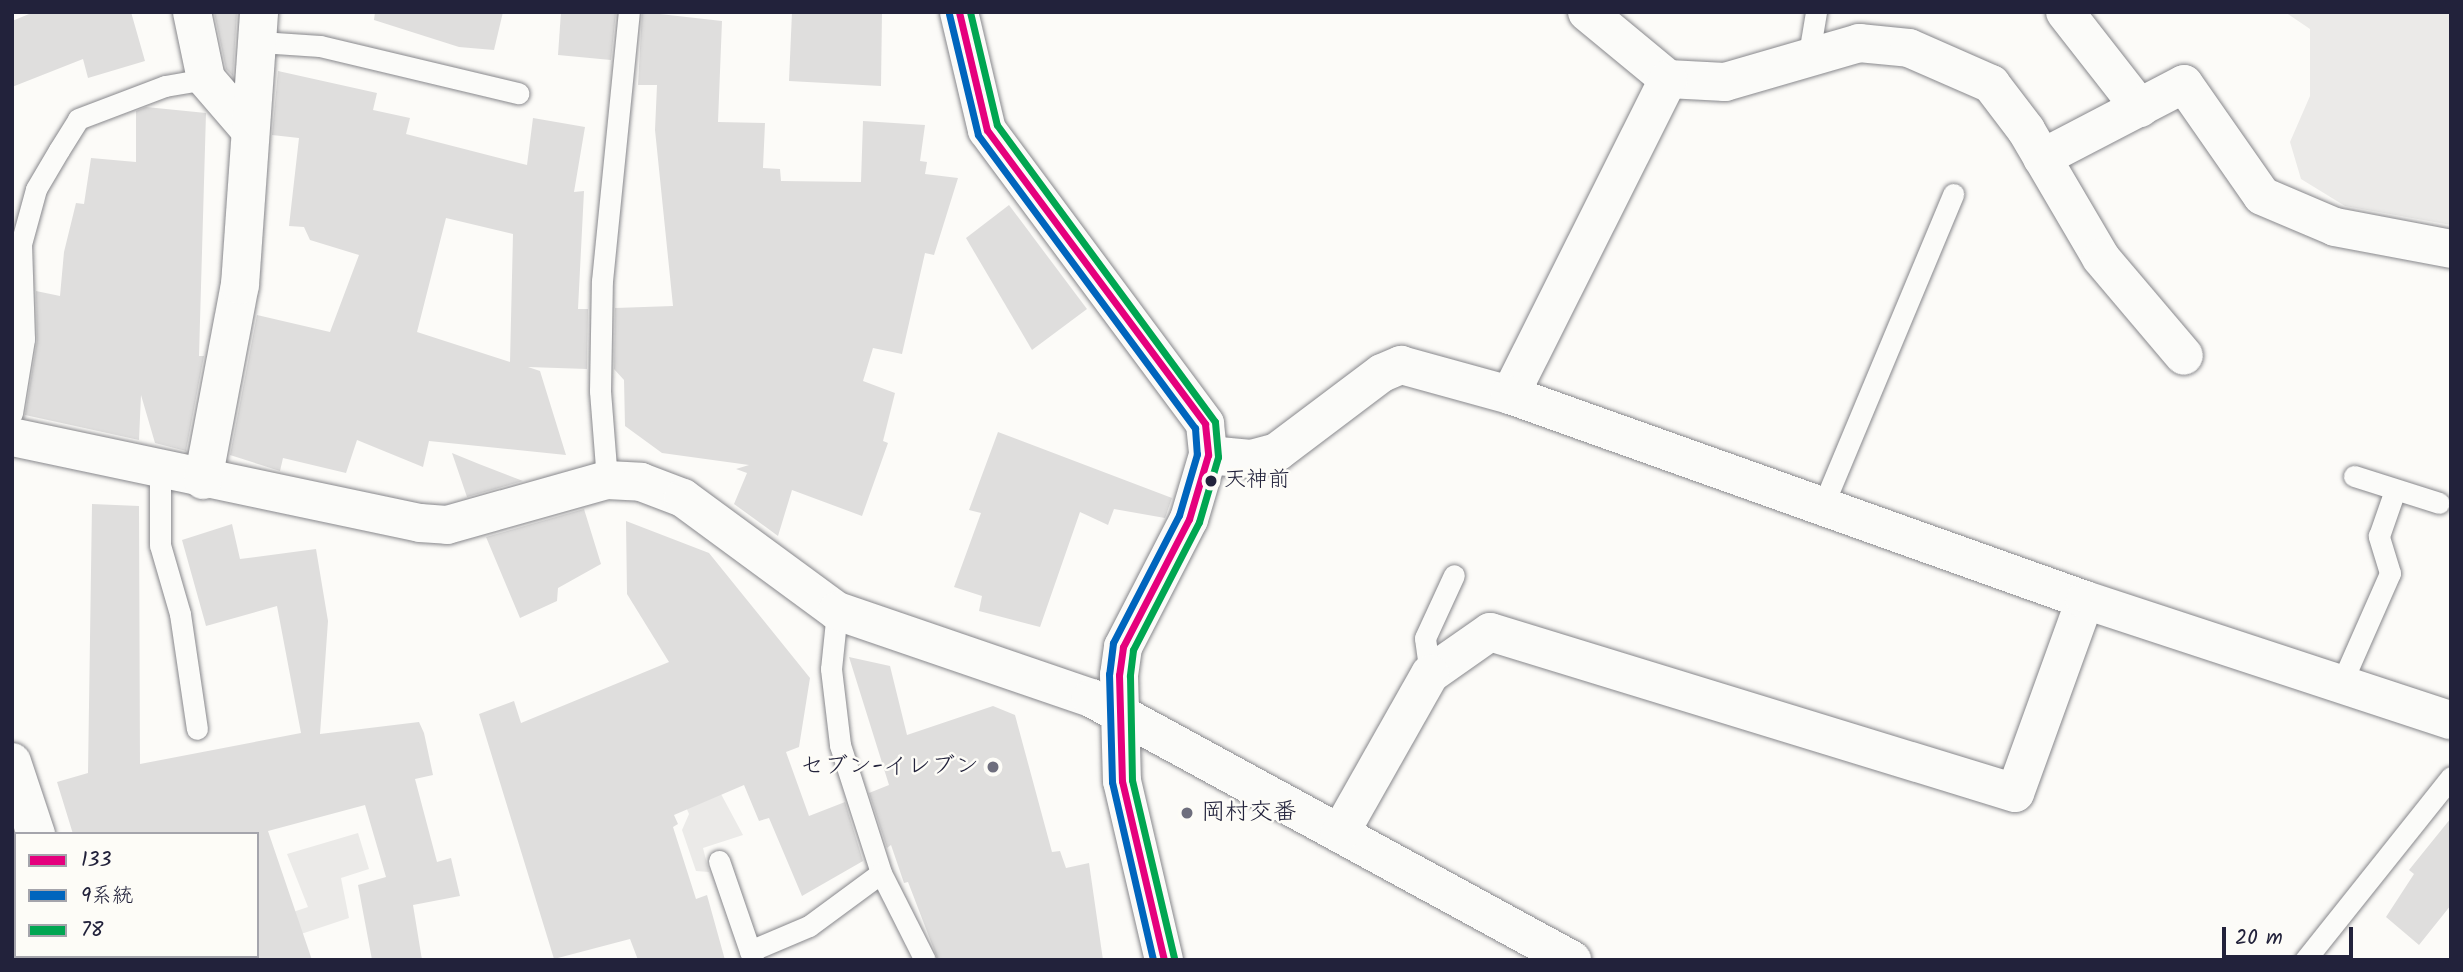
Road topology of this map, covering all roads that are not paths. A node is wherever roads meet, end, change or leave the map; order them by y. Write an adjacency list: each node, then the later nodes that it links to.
1 (192, 12): 9 (street)
2 (629, 12): 25 (lane)
3 (959, 12): 21 (street)
4 (1587, 12): 10 (street)
5 (1816, 12): 8 (lane)
6 (2065, 12): 12 (street)
7 (260, 27): 11 (lane); 13 (street)
8 (1808, 60): 10 (street); 14 (street)
9 (206, 79): 13 (street); 19 (lane)
10 (1668, 79): 18 (street)
11 (518, 93)
12 (2140, 108): 14 (street); 16 (street)
13 (250, 130): 24 (street)
14 (2042, 158): 17 (street)
15 (1953, 194): 27 (lane)
16 (2451, 249)
17 (2184, 356)
18 (1510, 395): 21 (street); 27 (street)
19 (12, 413)
20 (12, 437): 22 (street)
21 (1208, 455): 34 (street)
22 (160, 470): 24 (street); 36 (lane)
23 (2354, 476): 26 (lane)
24 (203, 480): 25 (street)
25 (607, 480): 31 (street)
26 (2395, 490): 28 (lane); 33 (lane)
27 (1824, 503): 30 (street)
28 (2440, 503)
29 (1454, 575): 32 (lane)
30 (2085, 600): 32 (street); 33 (street)
31 (837, 611): 34 (street); 42 (lane)
32 (1430, 674): 40 (street)
33 (2342, 682): 35 (street)
34 (1120, 713): 40 (street); 45 (street)
35 (2451, 720)
36 (197, 729)
37 (13, 770): 39 (street)
38 (2451, 776): 47 (lane)
39 (35, 832)
40 (1340, 833): 46 (street)
41 (719, 861): 43 (lane)
42 (881, 873): 43 (lane); 44 (lane)
43 (752, 955)
44 (925, 960)
45 (1164, 960)
46 (1572, 960)
47 (2305, 960)

